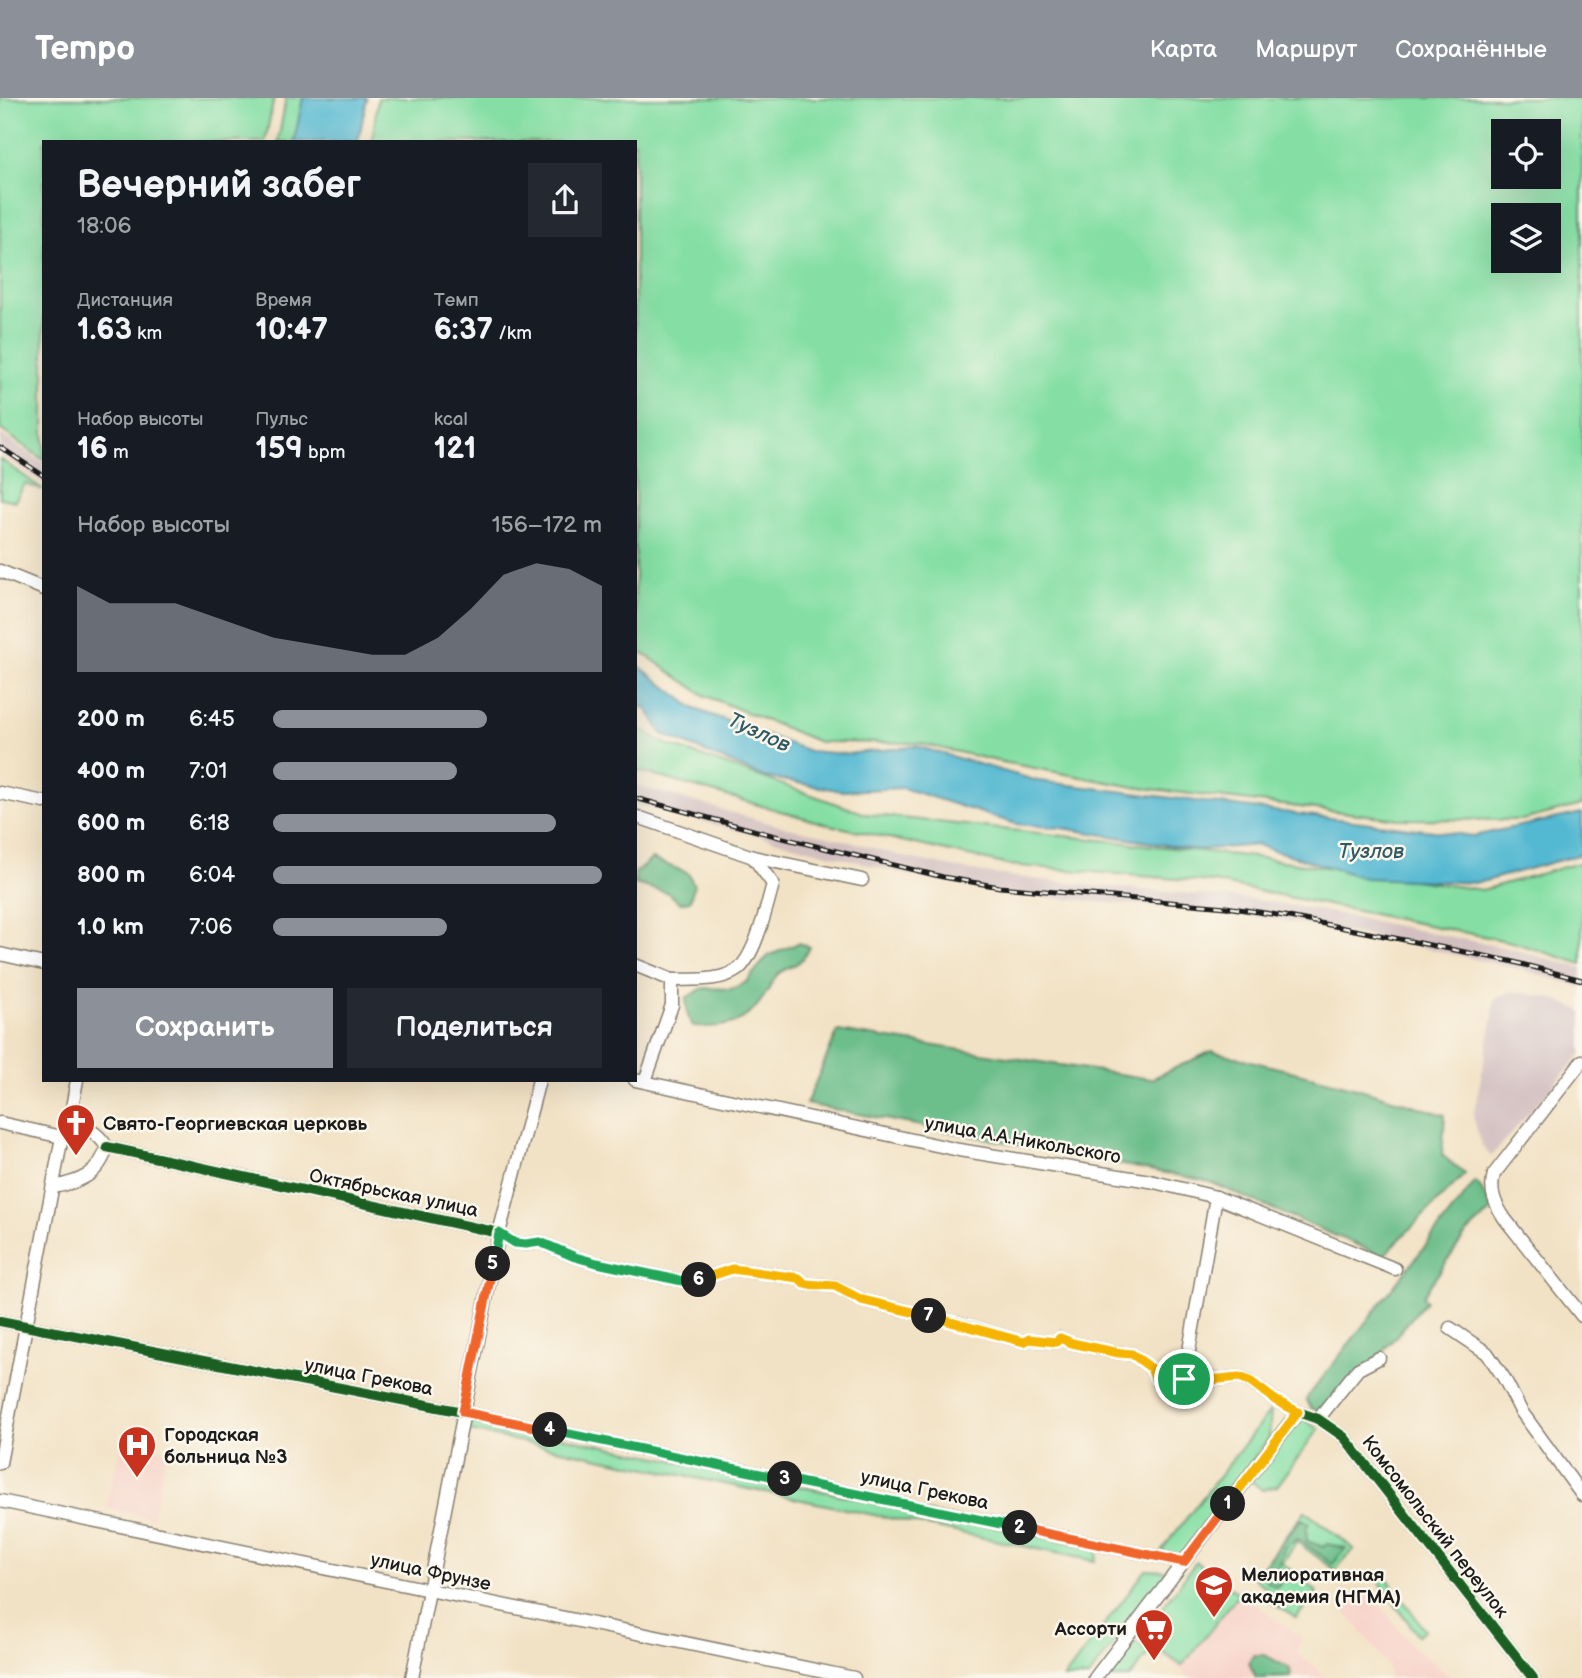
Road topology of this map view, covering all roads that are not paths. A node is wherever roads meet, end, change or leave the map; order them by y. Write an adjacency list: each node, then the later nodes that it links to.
1 (0, 571): 2 (street)
2 (42, 588)
3 (0, 793): 4 (street)
4 (42, 802)
5 (637, 817): 6 (street)
6 (753, 857): 7 (street); 11 (street)
7 (862, 880)
8 (0, 954): 9 (street)
9 (42, 964)
10 (637, 966): 11 (street)
11 (672, 980): 13 (street)
12 (1581, 1062): 24 (street)
13 (640, 1080): 21 (street, улица А.А.Никольского)
14 (77, 1082): 17 (street)
15 (538, 1082): 22 (street)
16 (0, 1124): 18 (street)
17 (69, 1124): 18 (street); 19 (street)
18 (62, 1137): 20 (street)
19 (107, 1147): 20 (street); 22 (street, Октябрьская улица)
20 (53, 1187): 26 (street)
21 (1216, 1197): 23 (street, улица А.А.Никольского); 29 (street)
22 (499, 1233): 29 (street, Октябрьская улица); 30 (street)
23 (1395, 1269)
24 (1582, 1316)
25 (0, 1321): 26 (street, улица Грекова)
26 (27, 1326): 30 (street, улица Грекова); 33 (street)
27 (1450, 1328): 34 (street)
28 (1379, 1358): 32 (street)
29 (1184, 1379): 31 (street, Октябрьская улица)
30 (463, 1412): 36 (street, улица Грекова); 37 (street)
31 (1298, 1412): 32 (street, Комсомольский переулок); 36 (street)
32 (1318, 1419): 41 (street, Комсомольский переулок)
33 (0, 1463)
34 (1582, 1495)
35 (0, 1501): 37 (street, улица Фрунзе)
36 (1184, 1562): 40 (street)
37 (430, 1591): 38 (street); 39 (street, улица Фрунзе)
38 (412, 1678)
39 (854, 1678)
40 (1095, 1678)
41 (1532, 1678)

